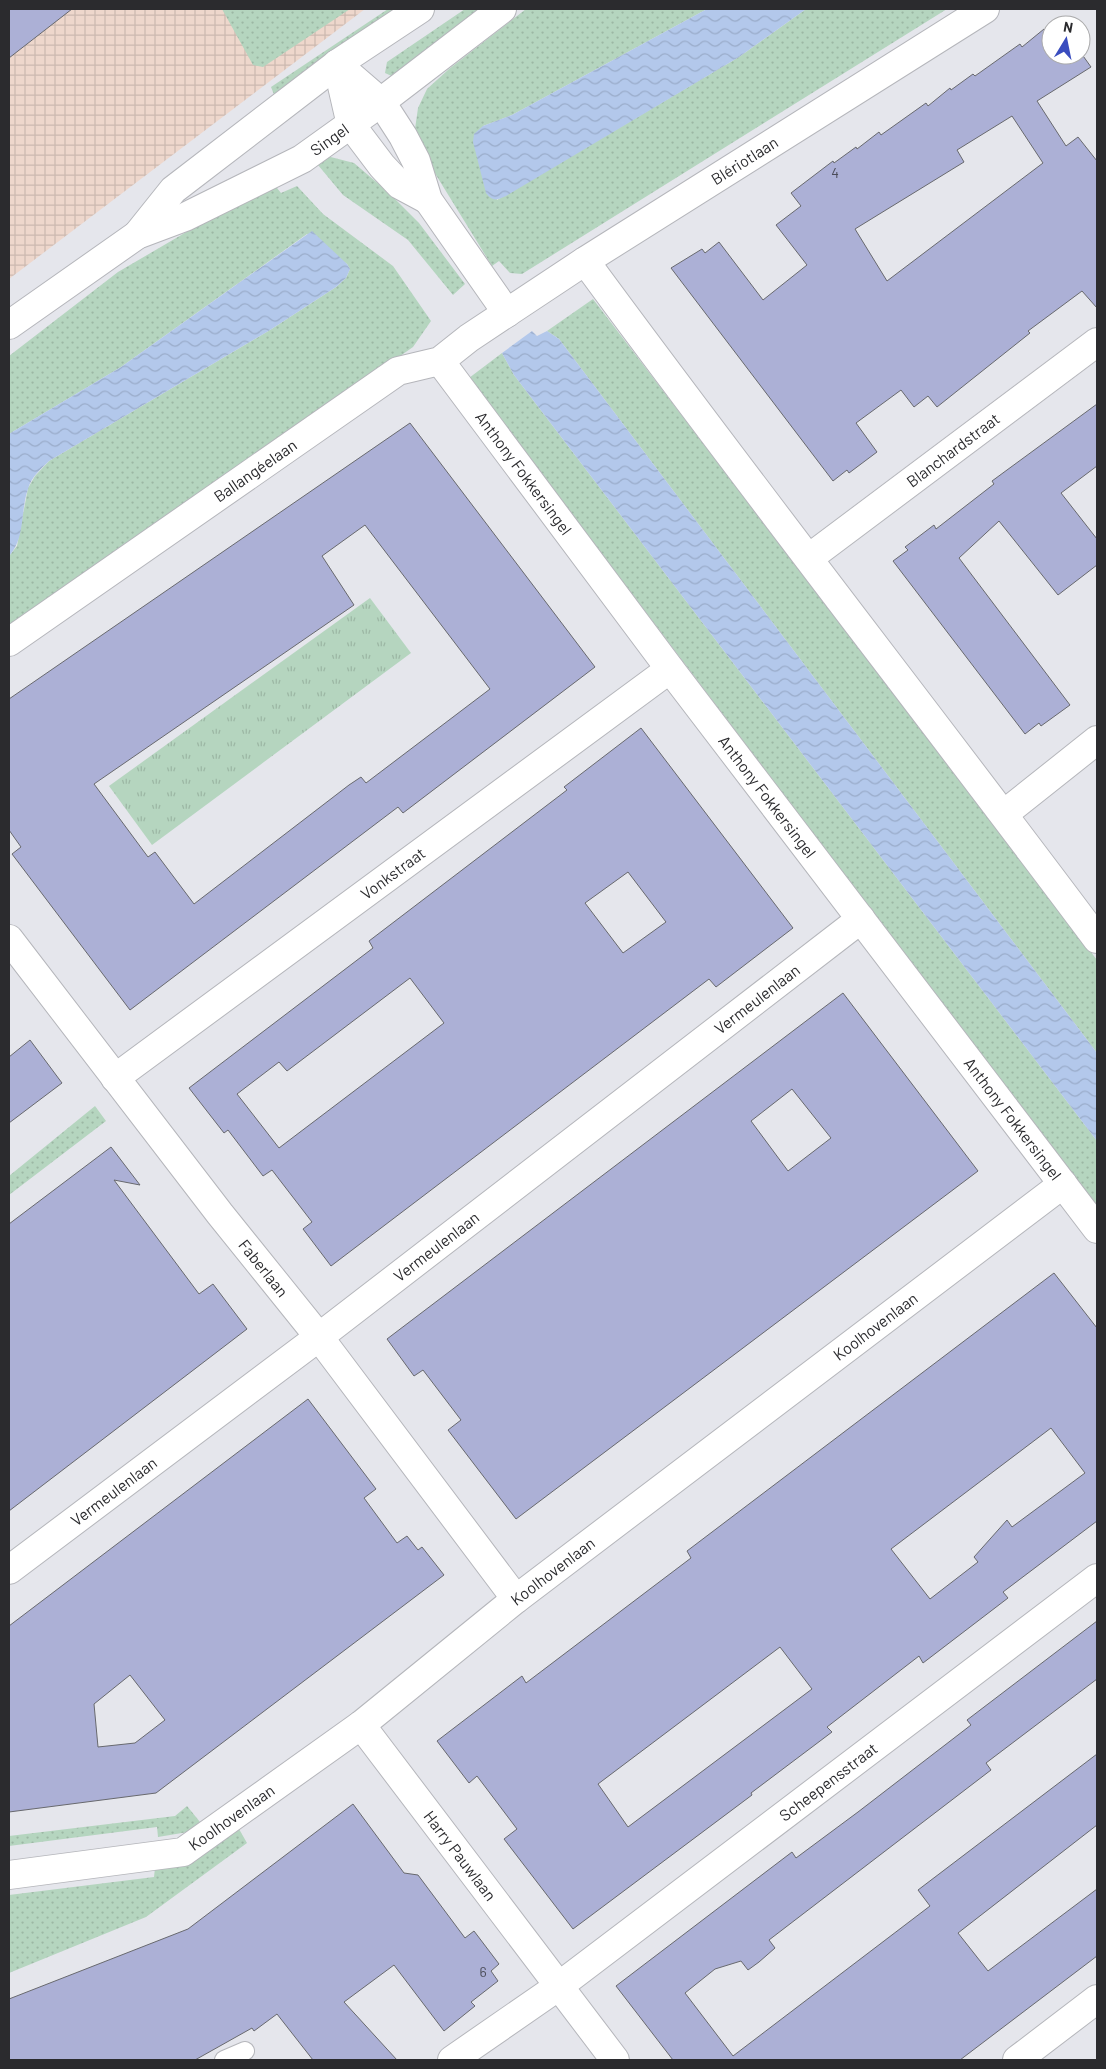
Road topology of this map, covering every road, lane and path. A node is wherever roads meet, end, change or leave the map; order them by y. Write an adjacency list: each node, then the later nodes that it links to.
1 (420, 9): 4 (street, Singel)
2 (502, 9): 5 (street, Singel)
3 (985, 9): 9 (street, Blériotlaan)
4 (337, 64): 5 (street); 6 (street); 8 (street, Singel)
5 (381, 102): 6 (street, Singel); 7 (street)
6 (350, 125): 7 (street); 8 (street, Singel)
7 (428, 200): 10 (street)
8 (137, 236): 11 (street, Singel)
9 (585, 261): 10 (street, Blériotlaan); 14 (street)
10 (506, 313): 13 (street, Ballangéelaan)
11 (9, 325)
12 (1097, 342): 14 (street, Blanchardstraat)
13 (440, 361): 15 (street, Ballangéelaan); 16 (street, Anthony Fokkersingel)
14 (809, 558): 18 (street)
15 (9, 642)
16 (670, 669): 19 (street, Anthony Fokkersingel); 22 (street, Vonkstraat)
17 (1097, 740): 18 (street)
18 (1004, 814): 21 (street)
19 (861, 919): 23 (street, Anthony Fokkersingel); 25 (street, Vermeulenlaan)
20 (9, 939): 22 (street, Faberlaan)
21 (1097, 939)
22 (115, 1078): 25 (street, Faberlaan)
23 (1063, 1184): 24 (street, Anthony Fokkersingel); 28 (street, Koolhovenlaan)
24 (1097, 1229)
25 (319, 1337): 26 (street, Vermeulenlaan); 28 (street, Faberlaan)
26 (9, 1570)
27 (1097, 1578): 31 (street, Scheepensstraat)
28 (516, 1599): 29 (street, Koolhovenlaan)
29 (360, 1724): 30 (street, Koolhovenlaan); 31 (street, Harry Pauwlaan)
30 (9, 1875)
31 (559, 1986): 35 (street); 36 (street, Harry Pauwlaan)
32 (1097, 1999): 37 (street)
33 (245, 2051): 34 (lane)
34 (224, 2060)
35 (452, 2060)
36 (615, 2060)
37 (1016, 2060)

